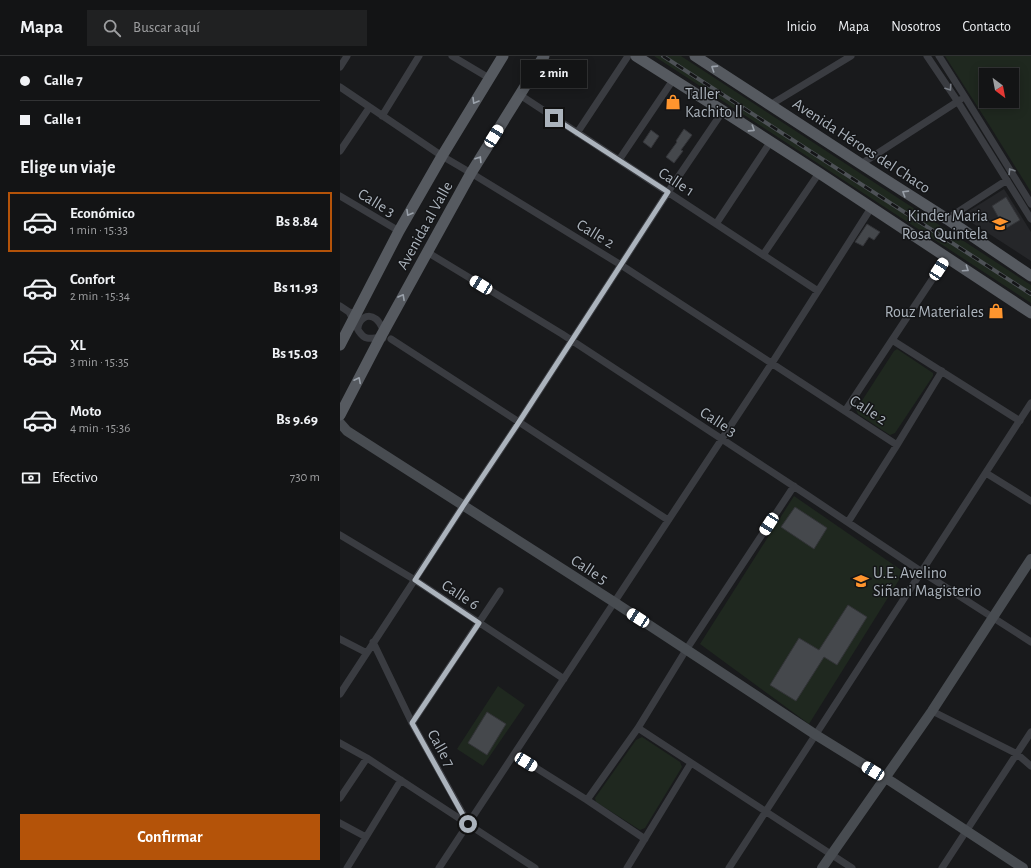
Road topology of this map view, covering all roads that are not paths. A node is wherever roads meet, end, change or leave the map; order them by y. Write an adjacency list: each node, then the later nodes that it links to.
1 (347, 56): 12 (street)
2 (419, 56): 22 (street)
3 (452, 56): 13 (street)
4 (503, 56): 13 (main road, Avenida al Valle)
5 (544, 56): 16 (main road, Avenida al Valle)
6 (628, 56): 23 (street)
7 (636, 56): 14 (main road)
8 (695, 56): 19 (main road, Avenida Héroes del Chaco, one-way to 8)
9 (851, 56): 19 (street)
10 (927, 56): 18 (street, one-way to 18)
11 (939, 56): 17 (street)
12 (340, 67)
13 (489, 78): 26 (main road, Avenida al Valle, one-way to 26)
14 (673, 80): 21 (main road); 27 (street)
15 (340, 87): 20 (street, Calle 2)
16 (520, 95): 23 (street, Calle 1); 29 (main road, Avenida al Valle, one-way to 16)
17 (965, 97): 18 (street); 34 (street, one-way to 17)
18 (958, 102): 28 (street); 31 (street)
19 (770, 105): 28 (main road, Avenida Héroes del Chaco)
20 (369, 108): 22 (street, Calle 2); 25 (street)
21 (723, 111): 24 (main road, one-way to 24); 32 (street)
22 (382, 116): 26 (street, Calle 2)
23 (577, 133): 27 (street, Calle 1)
24 (770, 142): 30 (main road); 38 (street)
25 (340, 152)
26 (442, 156): 29 (street, Calle 2); 39 (main road, Avenida al Valle, one-way to 39)
27 (619, 160): 32 (street, Calle 1)
28 (861, 164): 36 (main road, Avenida Héroes del Chaco, one-way to 28)
29 (471, 173): 40 (main road, Avenida al Valle); 43 (street, Calle 2)
30 (819, 173): 35 (main road); 41 (street)
31 (1007, 180): 36 (street); 37 (street)
32 (668, 192): 38 (street, Calle 1); 43 (street)
33 (340, 196): 39 (street, Calle 3)
34 (1031, 204)
35 (871, 208): 42 (main road); 45 (street)
36 (947, 219): 44 (main road, Avenida Héroes del Chaco)
37 (1031, 219)
38 (716, 224): 41 (street, Calle 1)
39 (399, 232): 49 (main road, Avenida al Valle)
40 (427, 252): 50 (main road, Avenida al Valle, one-way to 40); 52 (street, Calle 3)
41 (763, 255): 45 (street, Calle 1)
42 (947, 257): 47 (main road, one-way to 47); 51 (street)
43 (621, 265): 52 (street); 54 (street, Calle 2)
44 (1031, 276)
45 (818, 291): 54 (street)
46 (340, 306): 49 (street)
47 (1031, 313)
48 (371, 316): 49 (street); 49 (street); 50 (street)
49 (354, 319): 50 (street); 53 (main road, Avenida al Valle)
50 (382, 334): 58 (main road, Avenida al Valle, one-way to 50); 60 (street)
51 (892, 340): 55 (street); 57 (street)
52 (571, 341): 60 (street); 62 (street, Calle 3)
53 (340, 345)
54 (772, 363): 57 (street, Calle 2); 62 (street)
55 (942, 371): 59 (street); 63 (street)
56 (1031, 403): 59 (street)
57 (845, 411): 63 (street, Calle 2)
58 (340, 415)
59 (1020, 421): 64 (street)
60 (519, 422): 67 (street); 68 (street)
61 (342, 428): 67 (main road, Calle 5)
62 (722, 439): 65 (street, Calle 3); 68 (street)
63 (897, 445): 69 (street)
64 (986, 473): 66 (street); 72 (street)
65 (794, 486): 69 (street, Calle 3); 81 (street)
66 (1031, 501)
67 (463, 506): 73 (street); 75 (main road, Calle 5)
68 (668, 520): 75 (street)
69 (848, 522): 72 (street, Calle 3)
70 (340, 535): 73 (street, Calle 6)
71 (1031, 559): 76 (main road)
72 (922, 572): 76 (street, Calle 3); 89 (street)
73 (415, 580): 77 (street, Calle 6); 79 (street)
74 (500, 591): 77 (street)
75 (614, 602): 81 (main road, Calle 5); 83 (street)
76 (993, 618): 80 (street, Calle 3); 85 (main road)
77 (479, 623): 83 (street, Calle 6); 86 (street)
78 (340, 639): 82 (street)
79 (374, 642): 82 (street); 86 (street, Calle 7)
80 (1031, 642)
81 (686, 650): 87 (street); 89 (main road, Calle 5)
82 (367, 653): 84 (street)
83 (564, 679): 91 (street)
84 (340, 694)
85 (932, 711): 92 (street); 96 (main road)
86 (412, 723): 102 (street, Calle 7)
87 (638, 728): 94 (street); 99 (street)
88 (1031, 732): 92 (street)
89 (816, 735): 96 (main road, Calle 5); 100 (street)
90 (340, 743): 93 (street)
91 (514, 754): 99 (street); 102 (street)
92 (1017, 754): 95 (street); 103 (street)
93 (367, 758): 97 (street); 98 (street)
94 (691, 763): 100 (street); 105 (street)
95 (1031, 766)
96 (885, 779): 103 (main road, Calle 5); 106 (main road)
97 (401, 780): 102 (street); 104 (street)
98 (340, 798)
99 (588, 800): 105 (street)
100 (765, 811): 106 (street); 111 (street)
101 (340, 823): 104 (street)
102 (468, 824): 108 (street); 109 (street)
103 (967, 831): 114 (street); 115 (main road, Calle 5)
104 (366, 838): 107 (street)
105 (645, 839): 110 (street)
106 (831, 854): 112 (main road); 113 (street)
107 (347, 868)
108 (439, 868)
109 (535, 868)
110 (627, 868)
111 (729, 868)
112 (822, 868)
113 (852, 868)
114 (942, 868)
115 (1023, 868)

